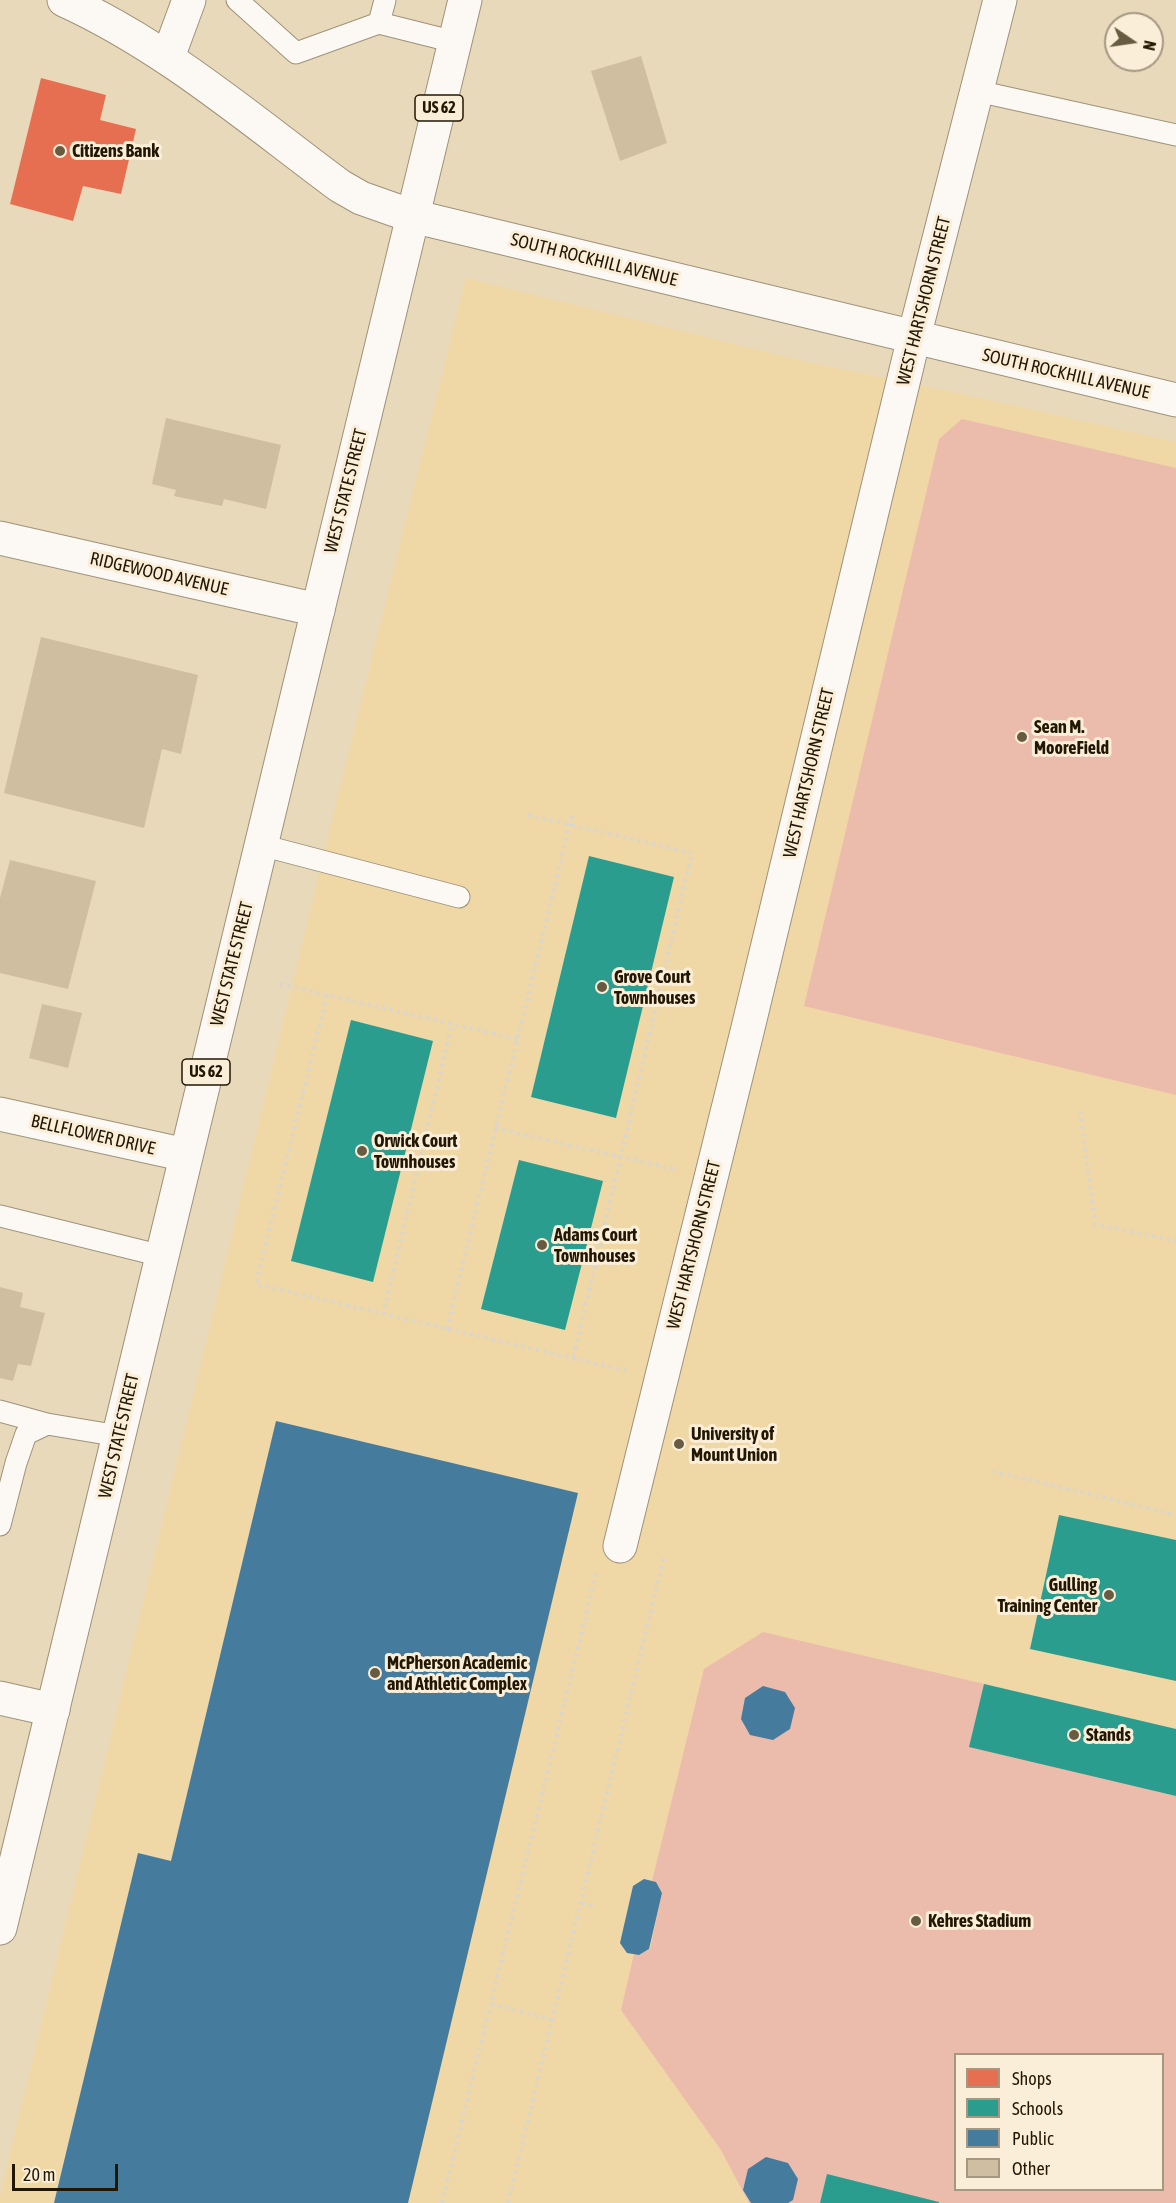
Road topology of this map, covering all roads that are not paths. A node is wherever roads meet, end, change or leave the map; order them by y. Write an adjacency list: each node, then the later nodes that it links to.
1 (64, 0): 9 (main road, SOUTH ROCKHILL AVENUE)
2 (189, 0): 9 (main road)
3 (237, 0): 7 (lane)
4 (385, 0): 7 (lane)
5 (465, 0): 8 (main road, WEST STATE STREET / US 62)
6 (1000, 0): 10 (main road, WEST HARTSHORN STREET)
7 (379, 23): 8 (lane)
8 (455, 42): 12 (main road, WEST STATE STREET / US 62)
9 (168, 57): 12 (main road, SOUTH ROCKHILL AVENUE)
10 (977, 91): 11 (lane); 13 (main road, WEST HARTSHORN STREET)
11 (1176, 135)
12 (412, 216): 13 (main road, SOUTH ROCKHILL AVENUE); 16 (main road, WEST STATE STREET / US 62)
13 (914, 337): 14 (main road, SOUTH ROCKHILL AVENUE); 27 (main road, WEST HARTSHORN STREET)
14 (1176, 400)
15 (0, 538): 16 (main road, RIDGEWOOD AVENUE)
16 (318, 610): 17 (main road, WEST STATE STREET / US 62)
17 (261, 845): 18 (lane); 20 (main road, WEST STATE STREET / US 62)
18 (459, 897)
19 (0, 1114): 20 (main road, BELLFLOWER DRIVE)
20 (186, 1155): 22 (main road, WEST STATE STREET / US 62)
21 (0, 1216): 22 (lane)
22 (162, 1256): 25 (main road, WEST STATE STREET / US 62)
23 (0, 1411): 24 (lane)
24 (47, 1424): 25 (lane); 26 (lane)
25 (118, 1436): 29 (main road, WEST STATE STREET / US 62)
26 (0, 1525)
27 (620, 1546)
28 (0, 1698): 29 (main road)
29 (53, 1710): 30 (main road, WEST STATE STREET / US 62)
30 (0, 1928)

